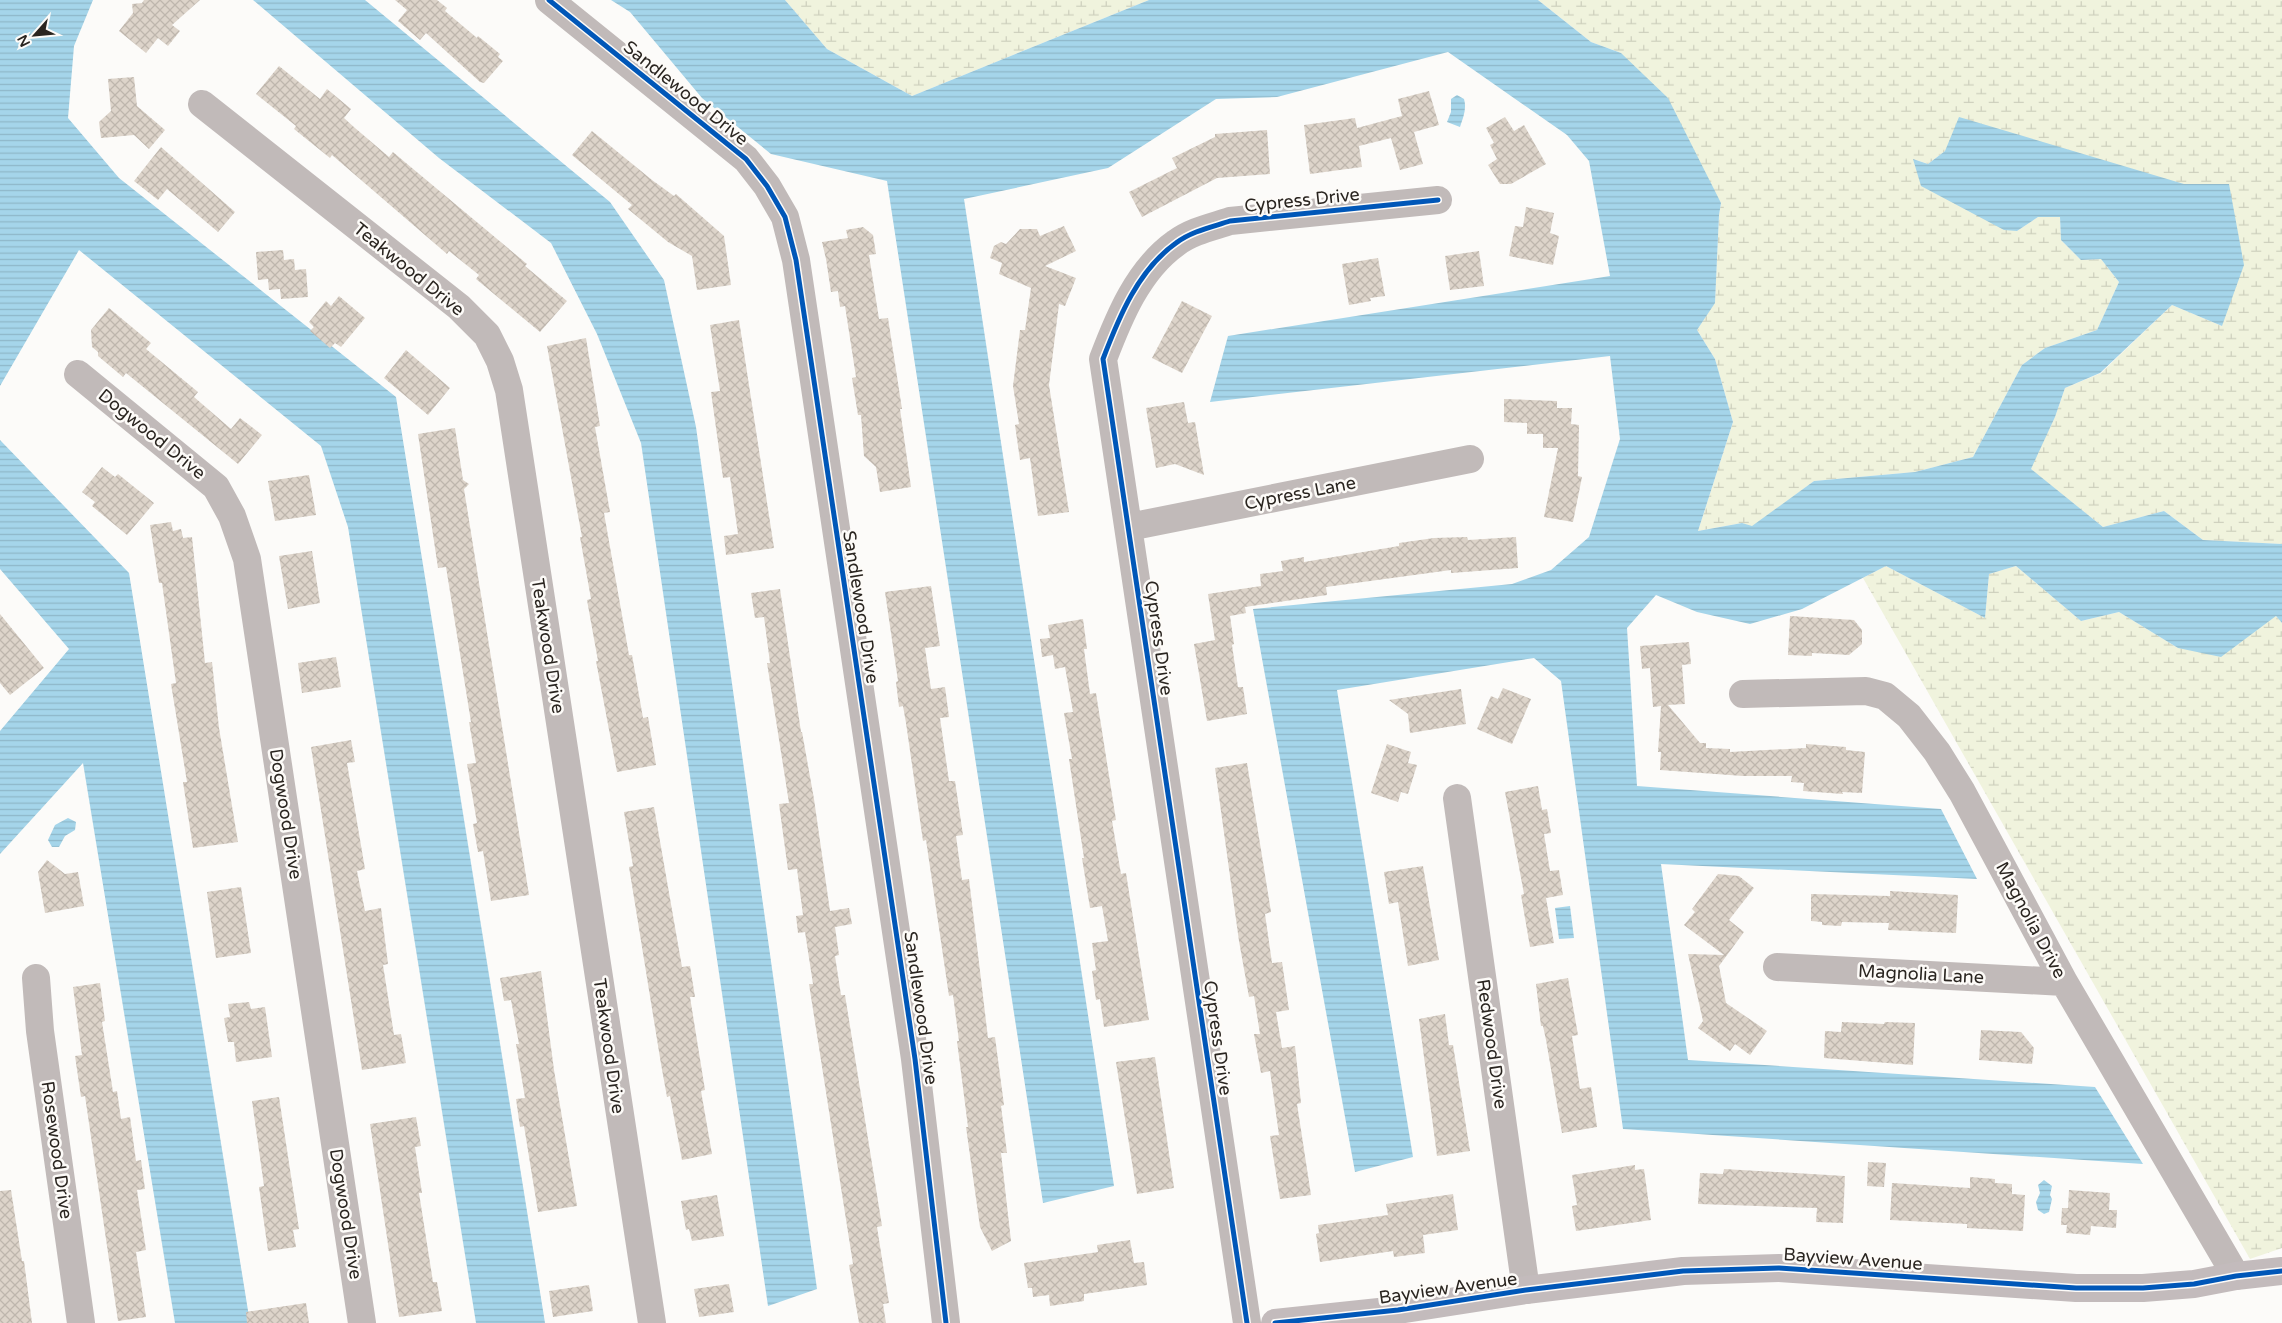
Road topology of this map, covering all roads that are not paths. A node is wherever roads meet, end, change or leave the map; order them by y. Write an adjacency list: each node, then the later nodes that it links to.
1 (549, 0): 18 (street, Sandlewood Drive)
2 (202, 104): 17 (street, Teakwood Drive)
3 (1438, 200): 6 (street, Cypress Drive)
4 (78, 374): 16 (street, Dogwood Drive)
5 (1470, 459): 6 (street, Cypress Lane)
6 (1129, 528): 19 (street, Cypress Drive)
7 (1743, 694): 11 (street, Magnolia Drive)
8 (1458, 798): 14 (street, Redwood Drive)
9 (1778, 967): 11 (street, Magnolia Lane)
10 (36, 978): 15 (street, Rosewood Drive)
11 (2064, 982): 13 (street, Magnolia Drive)
12 (2282, 1271): 13 (main road, Bayview Avenue)
13 (2236, 1276): 14 (main road, Bayview Avenue)
14 (1526, 1290): 20 (main road, Bayview Avenue)
15 (81, 1323)
16 (362, 1323)
17 (652, 1323)
18 (946, 1323)
19 (1247, 1323)
20 (1275, 1323)

